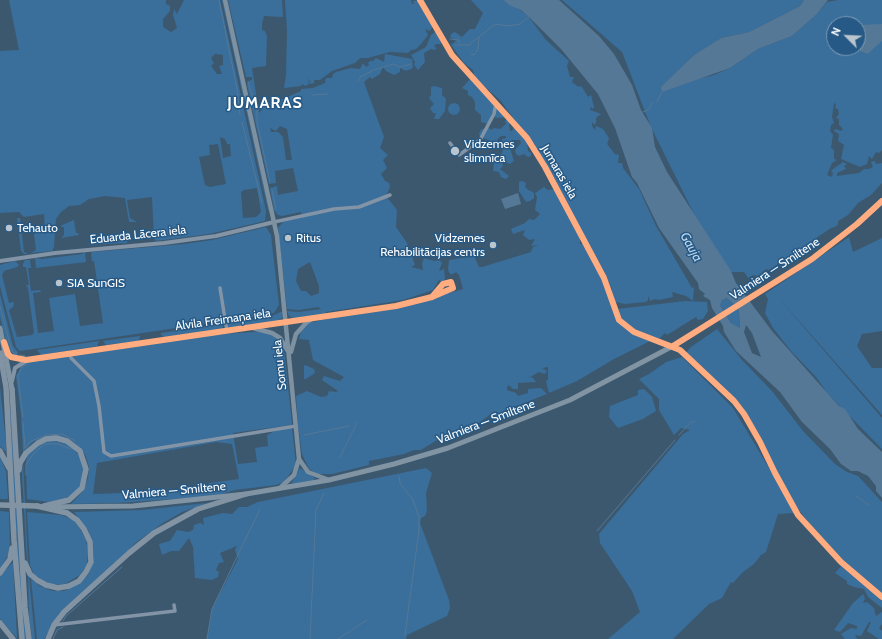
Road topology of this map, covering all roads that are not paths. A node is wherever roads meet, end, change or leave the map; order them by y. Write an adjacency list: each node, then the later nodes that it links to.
1 (226, 0): 7 (main road, Somu iela)
2 (420, 0): 17 (street, Jumaras iela)
3 (495, 108): 4 (street)
4 (450, 143)
5 (390, 195): 7 (street)
6 (882, 200): 17 (main road, Valmiera — Smiltene)
7 (274, 222): 8 (street, Eduarda Lācera iela); 12 (main road, Somu iela)
8 (1, 261)
9 (220, 288): 15 (street)
10 (432, 297): 10 (street, Alvila Freimaņa iela); 11 (street, Alvila Freimaņa iela)
11 (312, 319): 12 (street, Alvila Freimaņa iela); 22 (main road)
12 (286, 323): 14 (street, Alvila Freimaņa iela); 19 (main road, Somu iela)
13 (0, 328): 16 (main road)
14 (253, 328): 15 (street, Alvila Freimaņa iela); 19 (main road)
15 (227, 331): 20 (street, Alvila Freimaņa iela)
16 (4, 342): 21 (street, Alvila Freimaņa iela); 24 (main road)
17 (673, 346): 29 (main road, Valmiera — Smiltene); 38 (street)
18 (0, 352): 23 (highway); 28 (highway)
19 (289, 352): 22 (main road, Somu iela)
20 (70, 353): 21 (street, Alvila Freimaņa iela); 25 (street)
21 (26, 360): 24 (street)
22 (290, 366): 25 (main road, Somu iela)
23 (0, 372)
24 (12, 389): 32 (highway)
25 (296, 426): 27 (main road, Somu iela)
26 (0, 451): 28 (highway)
27 (299, 459): 29 (main road); 30 (main road)
28 (11, 472): 36 (highway)
29 (329, 480): 30 (main road, Valmiera — Smiltene)
30 (279, 490): 31 (main road, Valmiera — Smiltene)
31 (246, 494): 34 (main road, Valmiera — Smiltene); 41 (highway)
32 (19, 496): 34 (highway); 35 (highway)
33 (0, 505): 34 (highway, bridge)
34 (39, 506): 35 (highway)
35 (21, 530): 44 (highway)
36 (14, 540): 37 (highway); 43 (highway)
37 (0, 573)
38 (882, 596)
39 (174, 605): 41 (street)
40 (0, 623): 42 (highway)
41 (54, 625): 45 (highway)
42 (14, 639)
43 (22, 639)
44 (29, 639)
45 (48, 639)

